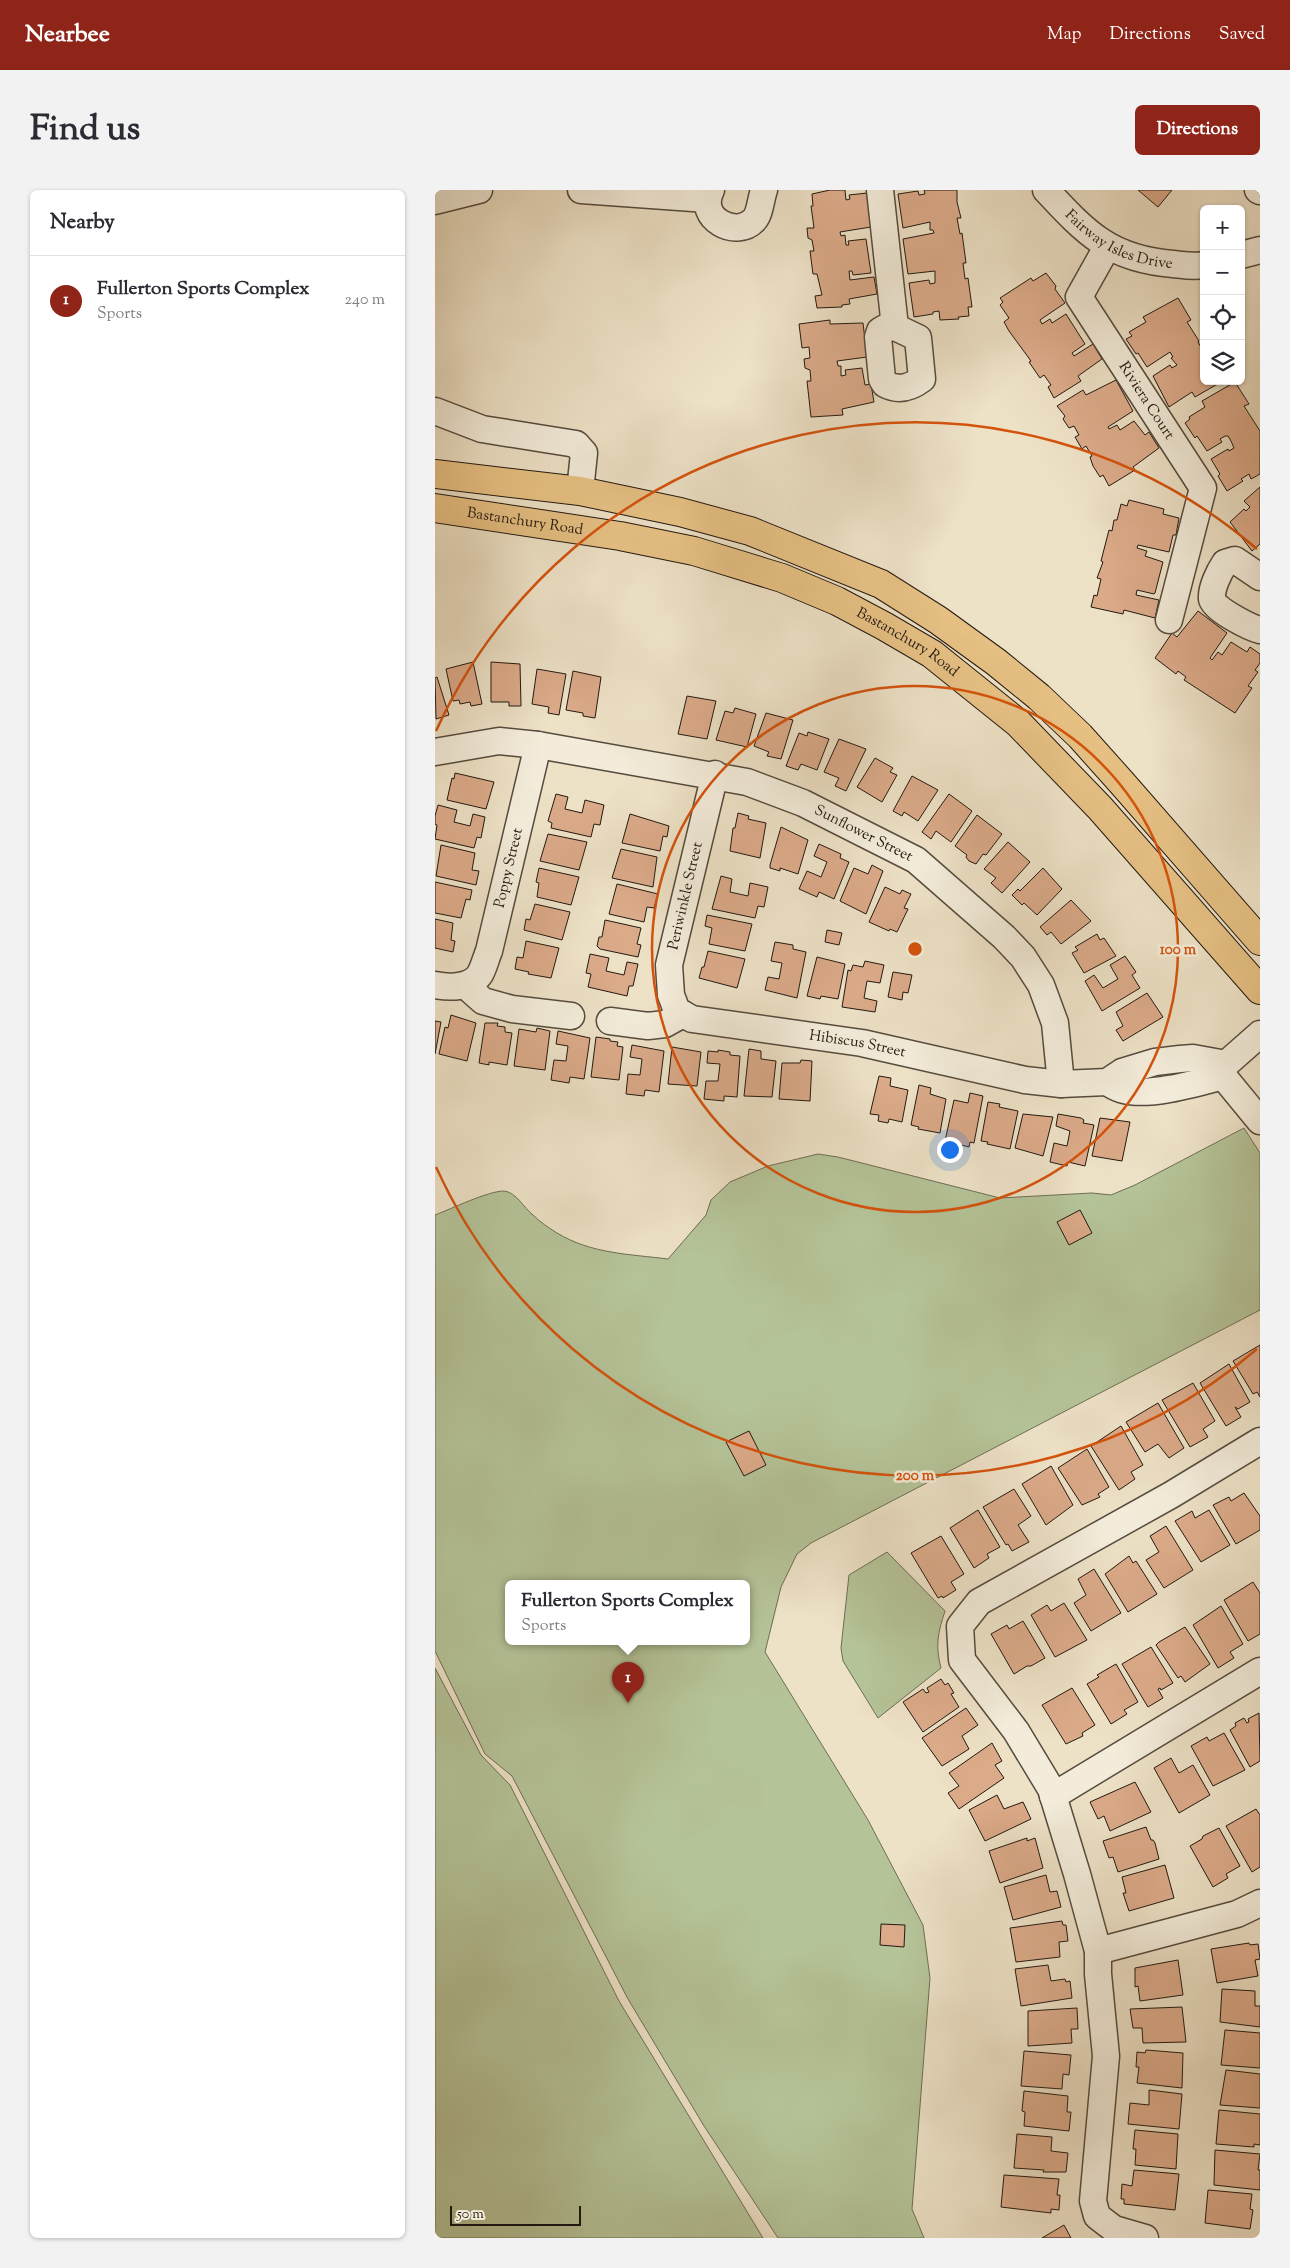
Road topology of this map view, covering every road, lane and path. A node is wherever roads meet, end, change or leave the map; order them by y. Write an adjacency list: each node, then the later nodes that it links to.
1 (479, 190): 7 (street)
2 (581, 190): 6 (street)
3 (764, 190): 6 (street)
4 (879, 190): 12 (street)
5 (1046, 190): 8 (street, Fairway Isles Drive)
6 (709, 195)
7 (435, 201)
8 (1107, 247): 11 (street, Fairway Isles Drive); 17 (street, Riviera Court)
9 (1260, 250): 10 (street)
10 (1245, 254)
11 (1200, 265)
12 (895, 327)
13 (435, 411): 15 (street)
14 (435, 474): 15 (main road)
15 (580, 491): 25 (main road)
16 (435, 508): 28 (main road, Bastanchury Road)
17 (1183, 562): 18 (street); 20 (street, Riviera Court)
18 (1219, 571): 19 (street); 21 (street)
19 (1260, 577)
20 (1169, 620)
21 (1260, 630)
22 (538, 745): 23 (street, Sunflower Street); 24 (street, Sunflower Street); 27 (street, Poppy Street)
23 (435, 752)
24 (715, 774): 29 (street, Periwinkle Street); 36 (street, Sunflower Street)
25 (1260, 941)
26 (435, 985): 27 (street)
27 (465, 985): 30 (street)
28 (1260, 990)
29 (683, 1014): 31 (street); 36 (street, Hibiscus Street)
30 (571, 1016)
31 (610, 1021)
32 (1260, 1034): 34 (street)
33 (1155, 1062): 34 (street, Hibiscus Street); 35 (street, Hibiscus Street); 37 (street)
34 (1224, 1070): 37 (street, Hibiscus Street); 38 (street)
35 (1107, 1082): 36 (street, Hibiscus Street); 37 (street, Hibiscus Street)
36 (1061, 1084)
37 (1159, 1090)
38 (1260, 1121)
39 (1260, 1441): 41 (street)
40 (1260, 1672): 41 (street)
41 (1053, 1796): 43 (street)
42 (1260, 1903): 43 (street)
43 (1098, 1950): 44 (street)
44 (1145, 2238)

